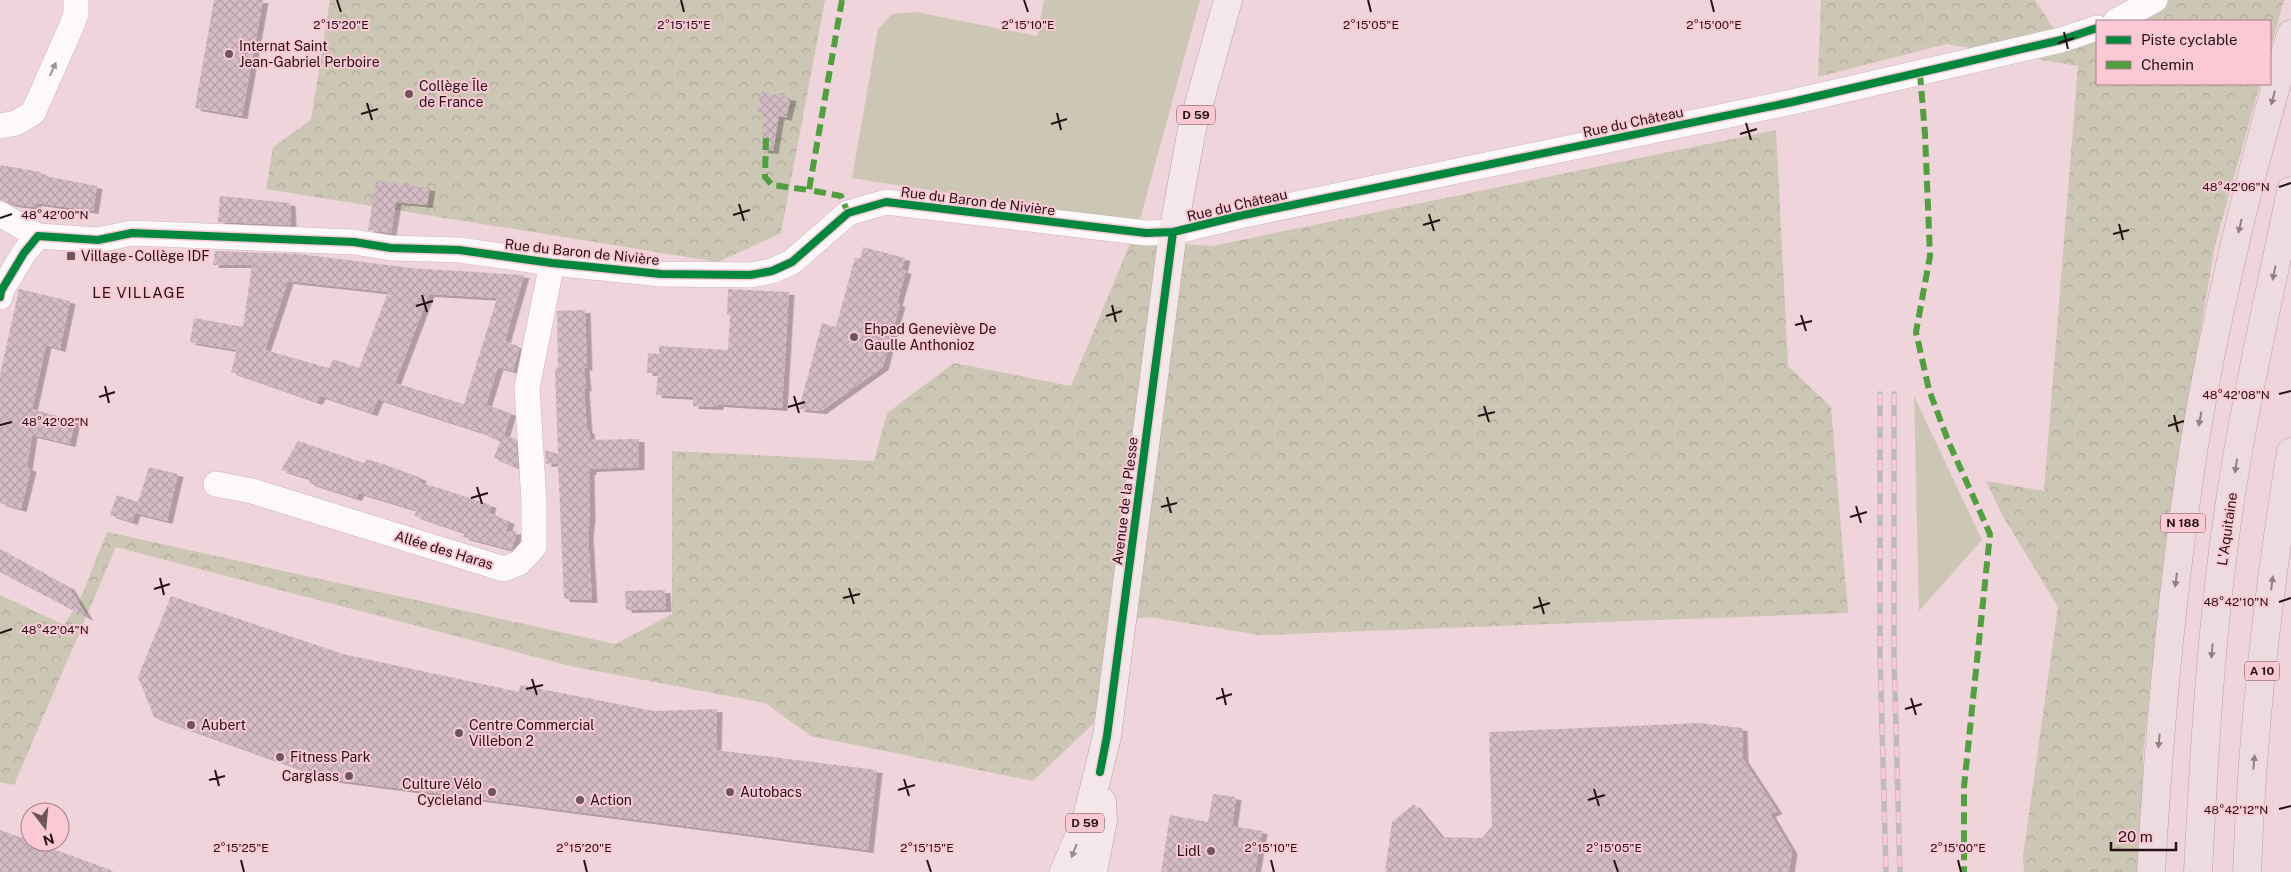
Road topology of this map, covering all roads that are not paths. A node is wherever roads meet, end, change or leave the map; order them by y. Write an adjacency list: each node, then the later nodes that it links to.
1 (76, 0): 7 (street, one-way to 1)
2 (1228, 0): 10 (main road, Avenue de la Plesse / D 59)
3 (2154, 0): 4 (street)
4 (2118, 20)
5 (2096, 28): 10 (street, Rue du Château)
6 (2291, 34): 20 (highway, N 188, one-way to 20)
7 (0, 126)
8 (2291, 190): 21 (highway, L'Aquitaine, one-way to 21)
9 (0, 214): 11 (street)
10 (1173, 232): 12 (street, Rue du Baron de Nivière); 17 (main road, Avenue de la Plesse / D 59)
11 (38, 236): 12 (street, Rue du Baron de Nivière); 13 (street)
12 (552, 263): 15 (street, Allée des Haras)
13 (0, 297)
14 (2291, 452): 16 (highway, A 10)
15 (216, 484)
16 (2284, 528): 22 (highway, A 10, one-way to 16)
17 (1100, 772): 18 (main road, Avenue de la Plesse / D 59); 19 (main road, Avenue de la Plesse / D 59, one-way to 19)
18 (1093, 871)
19 (1064, 872)
20 (2151, 872)
21 (2198, 872)
22 (2247, 872)

